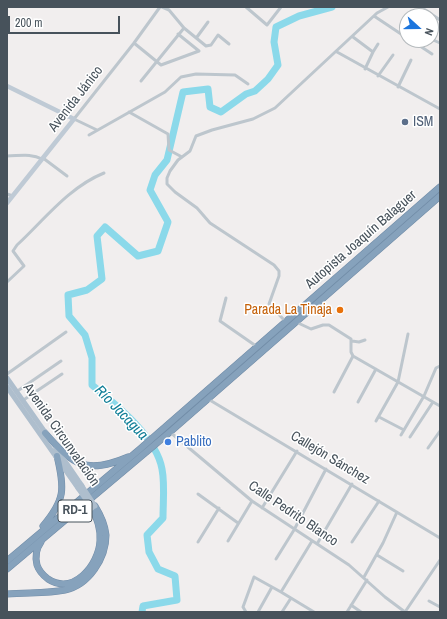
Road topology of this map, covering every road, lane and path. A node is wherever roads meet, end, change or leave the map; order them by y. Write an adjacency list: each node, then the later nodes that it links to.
1 (161, 7): 11 (street); 16 (street, Avenida Jánico)
2 (246, 7): 7 (street)
3 (252, 7): 7 (street)
4 (281, 7): 7 (street)
5 (388, 7): 8 (street)
6 (422, 7): 9 (street)
7 (250, 11)
8 (374, 16): 12 (street); 15 (street)
9 (440, 20)
10 (208, 22): 14 (street)
11 (184, 28): 13 (street); 14 (street)
12 (399, 33)
13 (178, 34): 25 (street); 25 (street)
14 (197, 37): 17 (street)
15 (353, 37): 20 (street); 21 (street)
16 (134, 44): 25 (street); 34 (street, Avenida Jánico)
17 (229, 44)
18 (378, 44): 21 (street)
19 (423, 48): 22 (street)
20 (337, 52): 26 (street); 38 (street)
21 (373, 52): 26 (street)
22 (432, 54)
23 (393, 55): 27 (street)
24 (411, 60): 31 (street)
25 (157, 61): 28 (street)
26 (365, 69): 27 (street)
27 (378, 76): 31 (street)
28 (141, 81)
29 (248, 84): 33 (street)
30 (7, 86): 34 (main road)
31 (398, 87): 32 (street)
32 (440, 109)
33 (129, 112): 35 (street); 38 (street)
34 (74, 119): 35 (street); 39 (main road, Avenida Jánico)
35 (97, 130): 36 (street)
36 (89, 135)
37 (7, 156): 39 (street)
38 (182, 157): 49 (street)
39 (43, 159): 41 (street); 44 (main road, Avenida Jánico)
40 (104, 173): 47 (street)
41 (66, 176)
42 (440, 187): 49 (highway, Autopista Joaquín Balaguer / RD-1)
43 (7, 194): 44 (street)
44 (13, 196): 46 (main road, Avenida Jánico)
45 (440, 196): 50 (highway, Autopista Joaquín Balaguer / RD-1)
46 (7, 203)
47 (7, 282)
48 (226, 298): 55 (street)
49 (285, 321): 55 (highway, Autopista Joaquín Balaguer / RD-1)
50 (296, 322): 54 (street); 68 (highway, Autopista Joaquín Balaguer / RD-1)
51 (66, 332): 60 (street)
52 (408, 334): 63 (street)
53 (365, 340): 54 (street)
54 (352, 341): 56 (street)
55 (256, 346): 83 (highway, Autopista Joaquín Balaguer / RD-1)
56 (353, 356): 59 (street); 66 (street)
57 (60, 362): 65 (street)
58 (440, 366): 67 (street)
59 (376, 369): 63 (street); 70 (street)
60 (7, 374)
61 (62, 374): 69 (street)
62 (7, 378): 64 (main road, Avenida Circunvalación)
63 (398, 382): 67 (street); 73 (street)
64 (9, 388): 65 (main road, Avenida Circunvalación); 84 (main road, Avenida Circunvalación)
65 (16, 392): 69 (main road, Avenida Circunvalación)
66 (334, 392)
67 (424, 396): 71 (street); 75 (street)
68 (208, 399): 77 (highway, Autopista Joaquín Balaguer / RD-1); 82 (street, Callejón Sánchez)
69 (22, 401): 78 (main road, Avenida Circunvalación)
70 (358, 402)
71 (433, 402): 72 (street); 80 (street)
72 (440, 406)
73 (379, 417): 74 (street); 75 (street)
74 (376, 421)
75 (404, 430): 79 (street)
76 (440, 431): 81 (street)
77 (170, 432): 83 (highway, Autopista Joaquín Balaguer / RD-1); 90 (street, Calle Pedrito Blanco)
78 (46, 434): 83 (highway); 87 (main road, Avenida Circunvalación)
79 (401, 435)
80 (410, 437)
81 (428, 448)
82 (297, 451): 85 (street, Callejón Sánchez); 93 (street)
83 (139, 452): 98 (highway, Autopista Joaquín Balaguer / RD-1); 100 (highway, Autopista Joaquín Balaguer / RD-1)
84 (56, 456): 87 (main road, Avenida Circunvalación); 100 (highway)
85 (326, 469): 86 (street, Callejón Sánchez); 96 (street)
86 (352, 484): 89 (street, Callejón Sánchez); 104 (street)
87 (80, 487): 91 (main road, Avenida Circunvalación, bridge)
88 (198, 494): 92 (street)
89 (379, 501): 94 (street, Callejón Sánchez); 103 (street)
90 (252, 502): 93 (street, Calle Pedrito Blanco); 95 (street)
91 (94, 507): 98 (highway); 115 (highway)
92 (219, 508): 95 (street); 101 (street)
93 (262, 508): 96 (street, Calle Pedrito Blanco)
94 (397, 512): 97 (street, Callejón Sánchez); 105 (street)
95 (238, 523): 99 (street)
96 (294, 530): 102 (street, Calle Pedrito Blanco); 106 (street)
97 (440, 538)
98 (43, 539): 109 (highway, Autopista Joaquín Balaguer / RD-1)
99 (228, 541)
100 (28, 542): 108 (highway, Autopista Joaquín Balaguer / RD-1)
101 (198, 542)
102 (312, 542): 104 (street, Calle Pedrito Blanco); 114 (street)
103 (352, 542)
104 (317, 544): 111 (street, Calle Pedrito Blanco)
105 (376, 555): 110 (street); 111 (street)
106 (276, 559)
107 (440, 560): 128 (street)
108 (7, 561)
109 (7, 569)
110 (403, 571)
111 (364, 577): 112 (street, Calle Pedrito Blanco)
112 (367, 580): 118 (street); 128 (street, Calle Pedrito Blanco)
113 (272, 587): 114 (street); 121 (street); 122 (street)
114 (281, 592): 116 (street)
115 (7, 594)
116 (291, 598): 120 (street); 123 (street)
117 (429, 601): 119 (street)
118 (351, 605): 126 (street); 127 (street)
119 (440, 606)
120 (308, 608): 124 (street); 125 (street)
121 (246, 612)
122 (258, 612)
123 (282, 612)
124 (305, 612)
125 (314, 612)
126 (347, 612)
127 (361, 612)
128 (405, 612)

